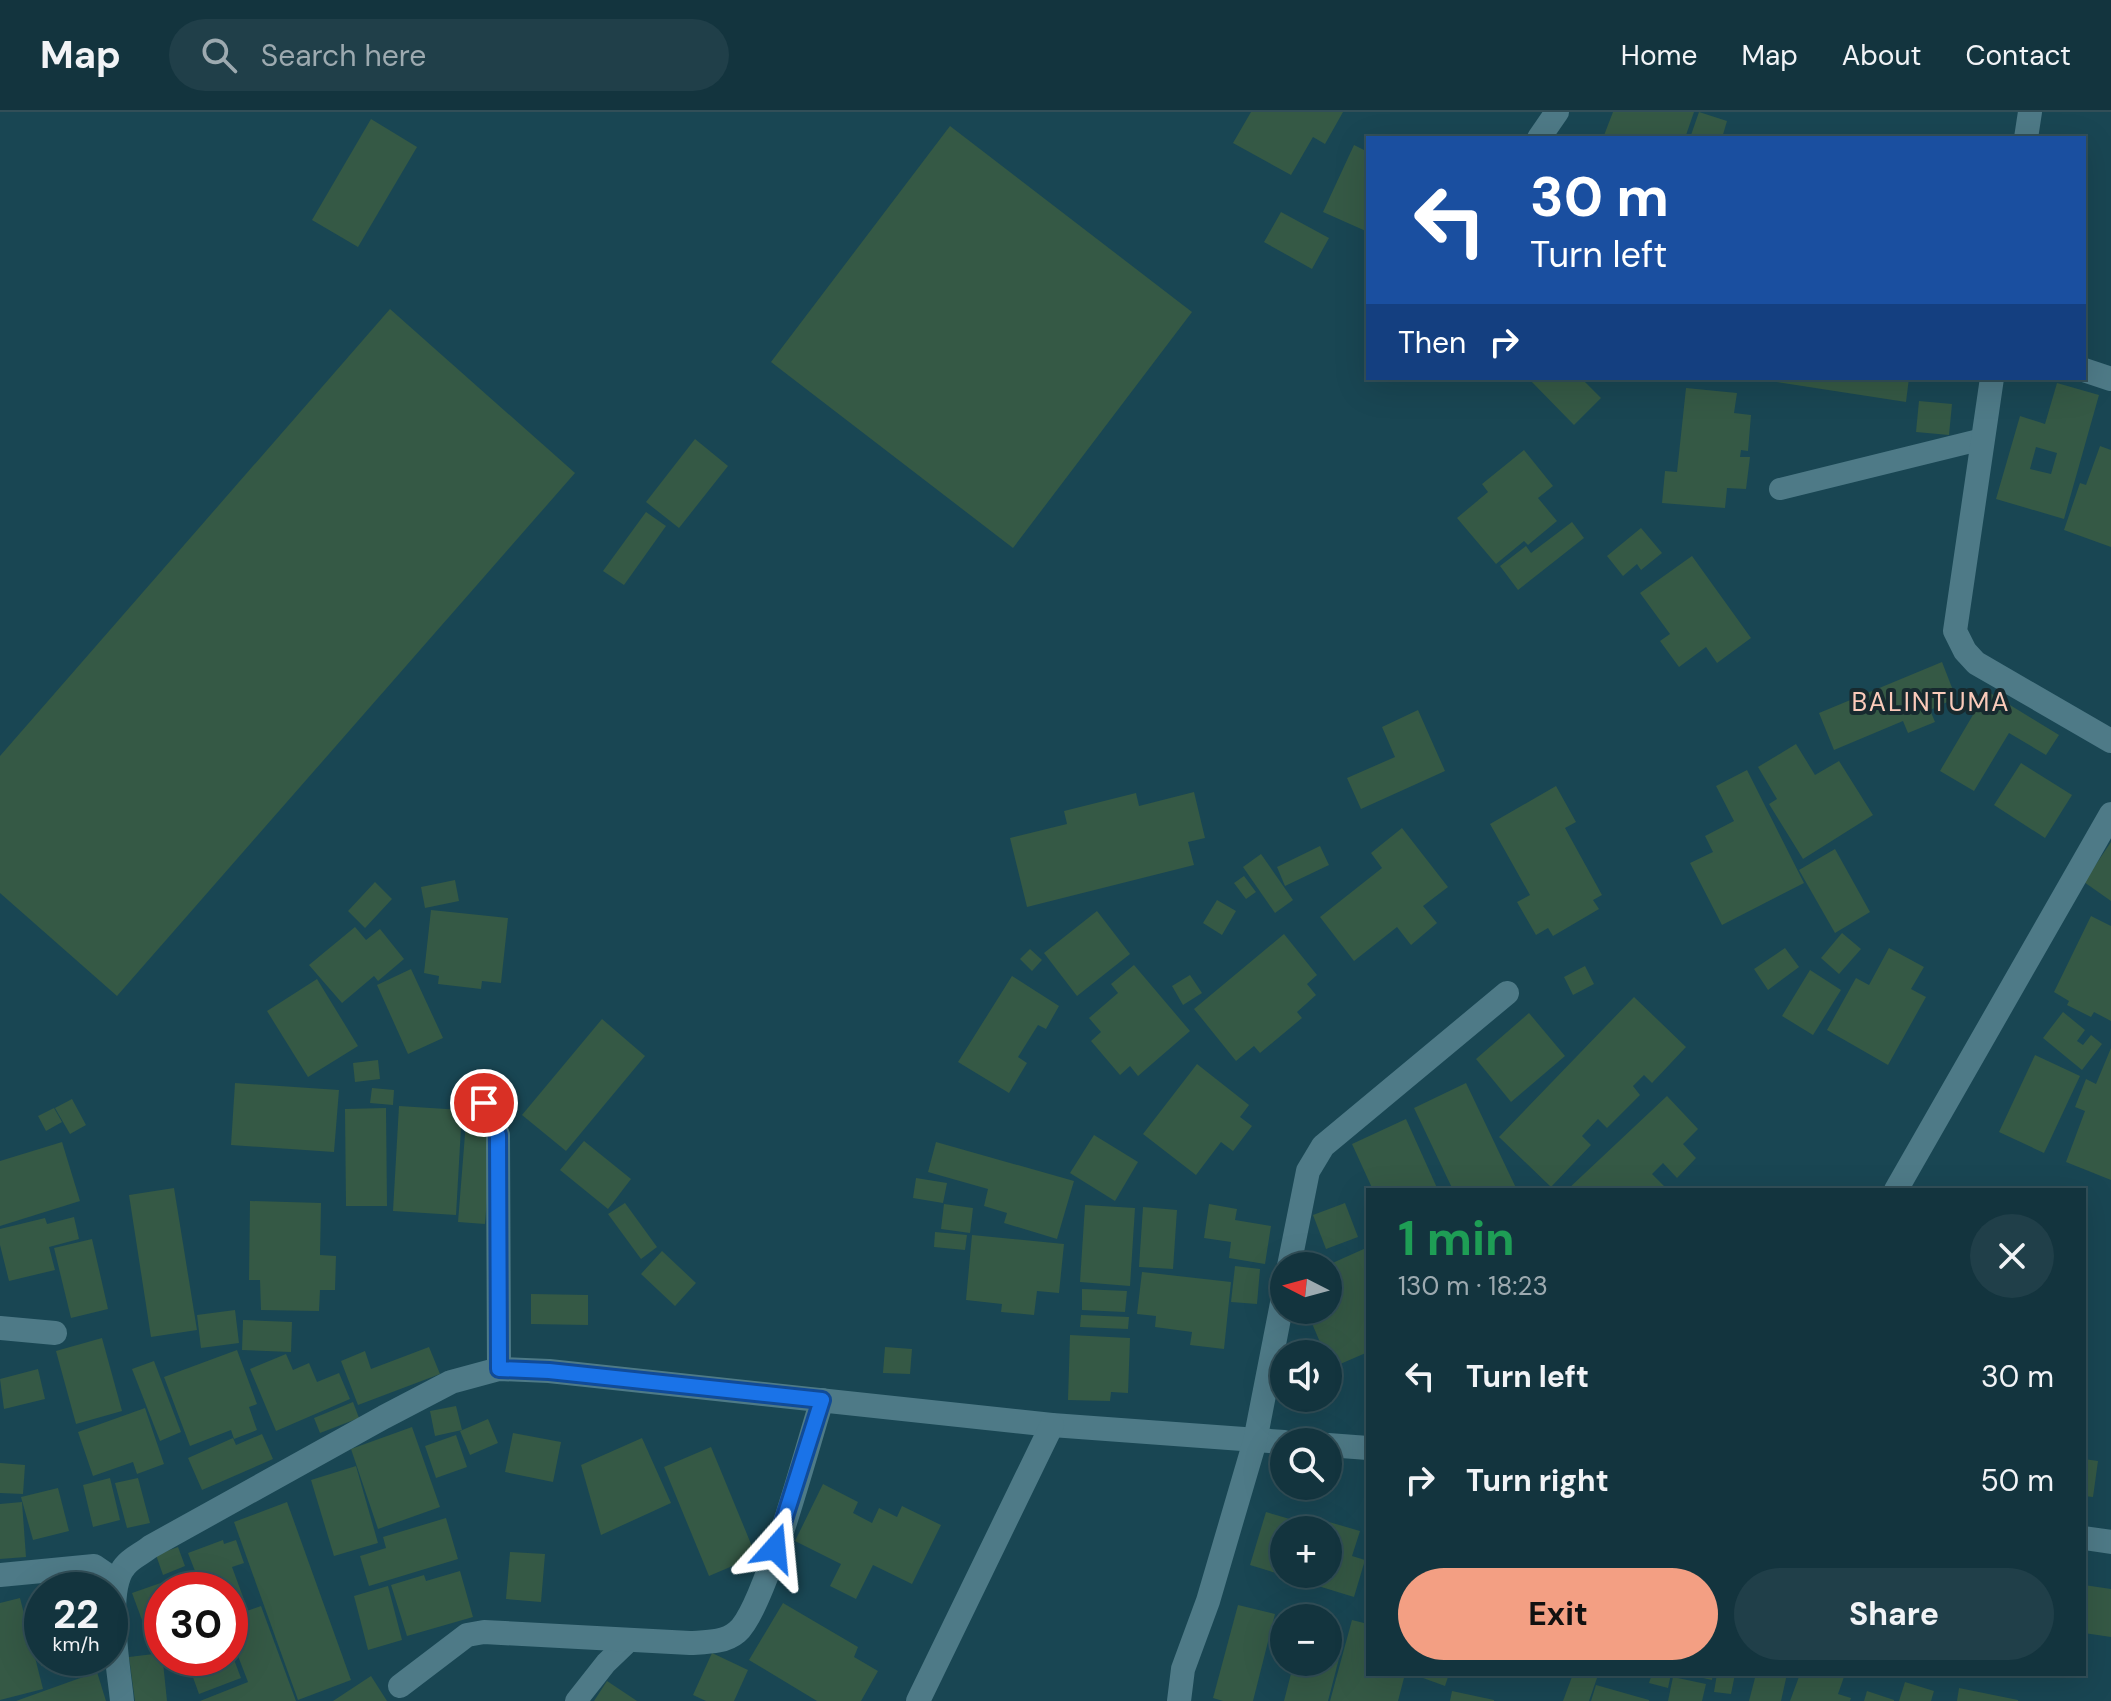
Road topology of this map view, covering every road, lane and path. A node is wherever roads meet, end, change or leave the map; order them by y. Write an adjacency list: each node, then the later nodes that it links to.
1 (1557, 112): 3 (street)
2 (2030, 112): 4 (street)
3 (1540, 136)
4 (2026, 136)
5 (2086, 371): 6 (street)
6 (2111, 379)
7 (1992, 380): 8 (street)
8 (1983, 439): 9 (lane); 10 (street)
9 (1780, 489)
10 (2111, 741)
11 (2111, 814): 14 (street)
12 (1507, 993): 15 (street)
13 (484, 1103): 19 (street)
14 (1897, 1188)
15 (1292, 1252)
16 (1278, 1324): 22 (street)
17 (0, 1328): 18 (street)
18 (55, 1333)
19 (499, 1369): 20 (street); 30 (street)
20 (822, 1400): 21 (street); 33 (street)
21 (1052, 1425): 22 (street); 38 (street)
22 (1255, 1441): 23 (street); 39 (street)
23 (1270, 1442)
24 (1342, 1446): 25 (street)
25 (1366, 1448)
26 (2086, 1538): 27 (street)
27 (2111, 1542)
28 (31, 1572): 29 (street)
29 (103, 1572)
30 (121, 1572)
31 (24, 1573): 32 (street)
32 (0, 1575)
33 (630, 1640): 35 (street); 37 (lane)
34 (120, 1676): 36 (street)
35 (400, 1686)
36 (122, 1701)
37 (576, 1701)
38 (918, 1701)
39 (1179, 1701)

